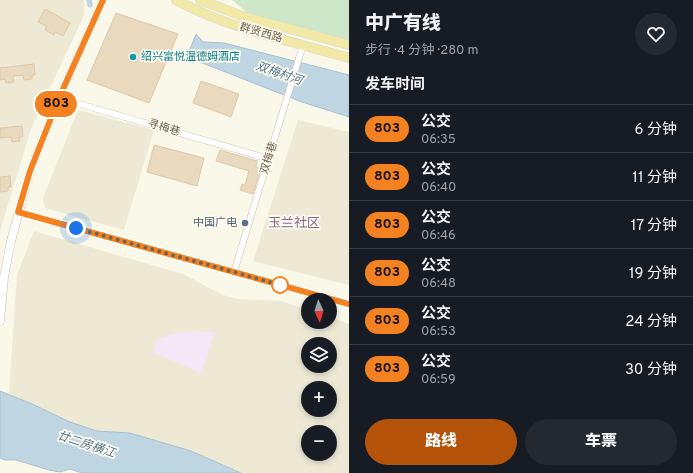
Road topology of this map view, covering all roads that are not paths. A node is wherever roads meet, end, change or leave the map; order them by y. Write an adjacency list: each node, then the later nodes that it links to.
1 (103, 0): 7 (street)
2 (176, 0): 4 (main road, 群贤西路)
3 (200, 0): 5 (main road, 群贤西路)
4 (303, 45): 6 (main road, 群贤西路); 8 (street, 双梅巷, bridge)
5 (349, 45)
6 (349, 58)
7 (59, 98): 8 (street, 寻梅巷); 9 (street)
8 (269, 158): 10 (street, 双梅巷)
9 (18, 212): 10 (street); 12 (street)
10 (234, 272): 11 (street)
11 (349, 304)
12 (0, 321)

